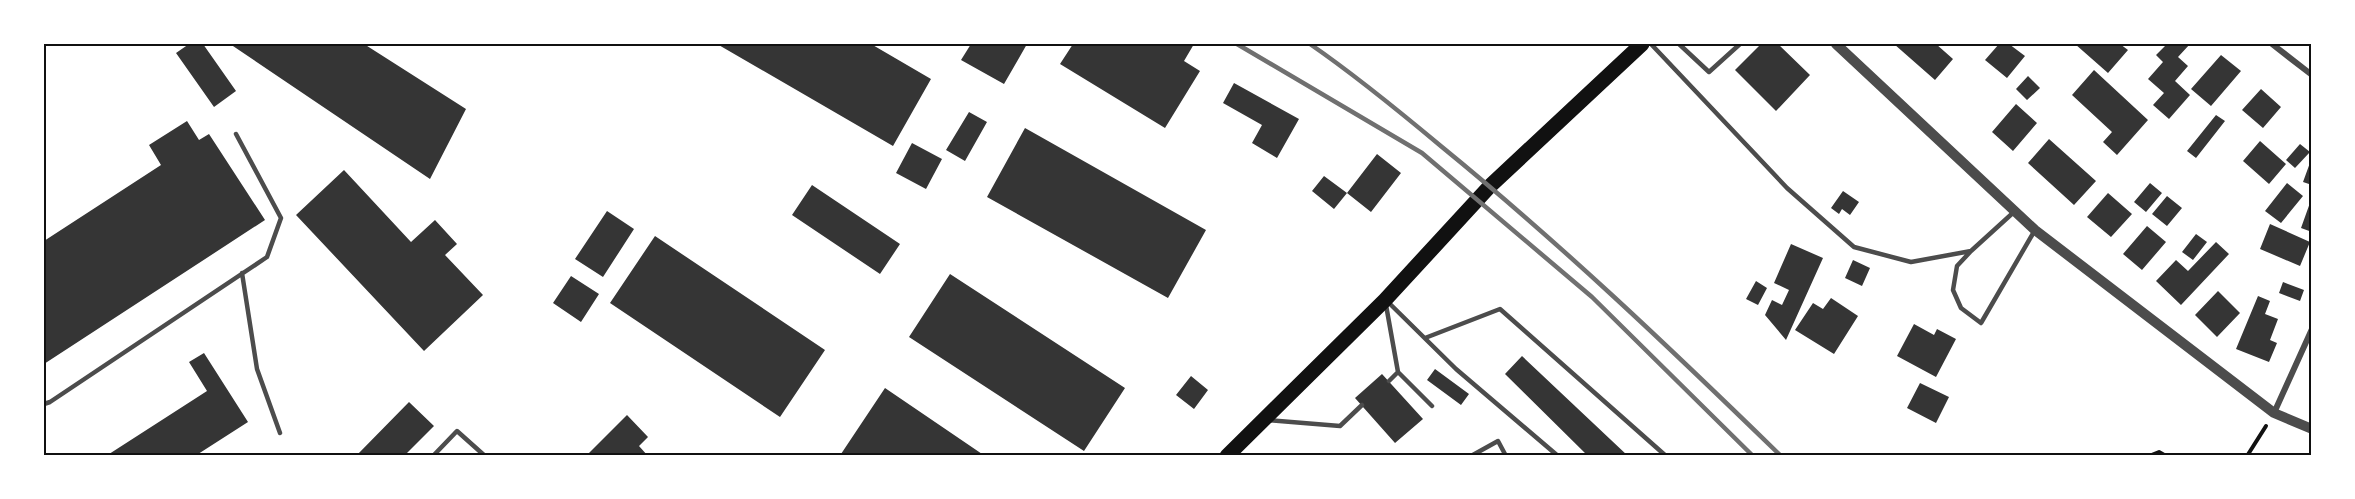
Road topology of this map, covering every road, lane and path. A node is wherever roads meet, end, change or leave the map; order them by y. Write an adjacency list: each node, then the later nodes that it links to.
1 (1642, 44): 13 (main road)
2 (1651, 44): 11 (lane)
3 (1679, 44): 4 (lane)
4 (1740, 44)
5 (1836, 44): 9 (street)
6 (2272, 44): 7 (street)
7 (2312, 75)
8 (236, 134): 12 (lane)
9 (2015, 211): 10 (street); 11 (lane)
10 (2035, 230): 11 (lane); 21 (street)
11 (1971, 251)
12 (242, 273): 18 (lane); 24 (lane)
13 (1385, 300): 15 (lane); 16 (lane); 22 (main road)
14 (2312, 329): 21 (street)
15 (1425, 338): 30 (lane); 31 (lane)
16 (1398, 372): 17 (lane); 20 (lane)
17 (1389, 381)
18 (44, 404)
19 (1362, 405): 22 (lane)
20 (1432, 406)
21 (2274, 413): 23 (street); 34 (path)
22 (1264, 419): 27 (main road)
23 (2312, 429)
24 (280, 433)
25 (433, 456): 26 (lane)
26 (485, 456)
27 (1227, 456)
28 (1471, 456): 29 (lane)
29 (1506, 456)
30 (1558, 456)
31 (1666, 456)
32 (2149, 456): 33 (path)
33 (2166, 456)
34 (2247, 456)

